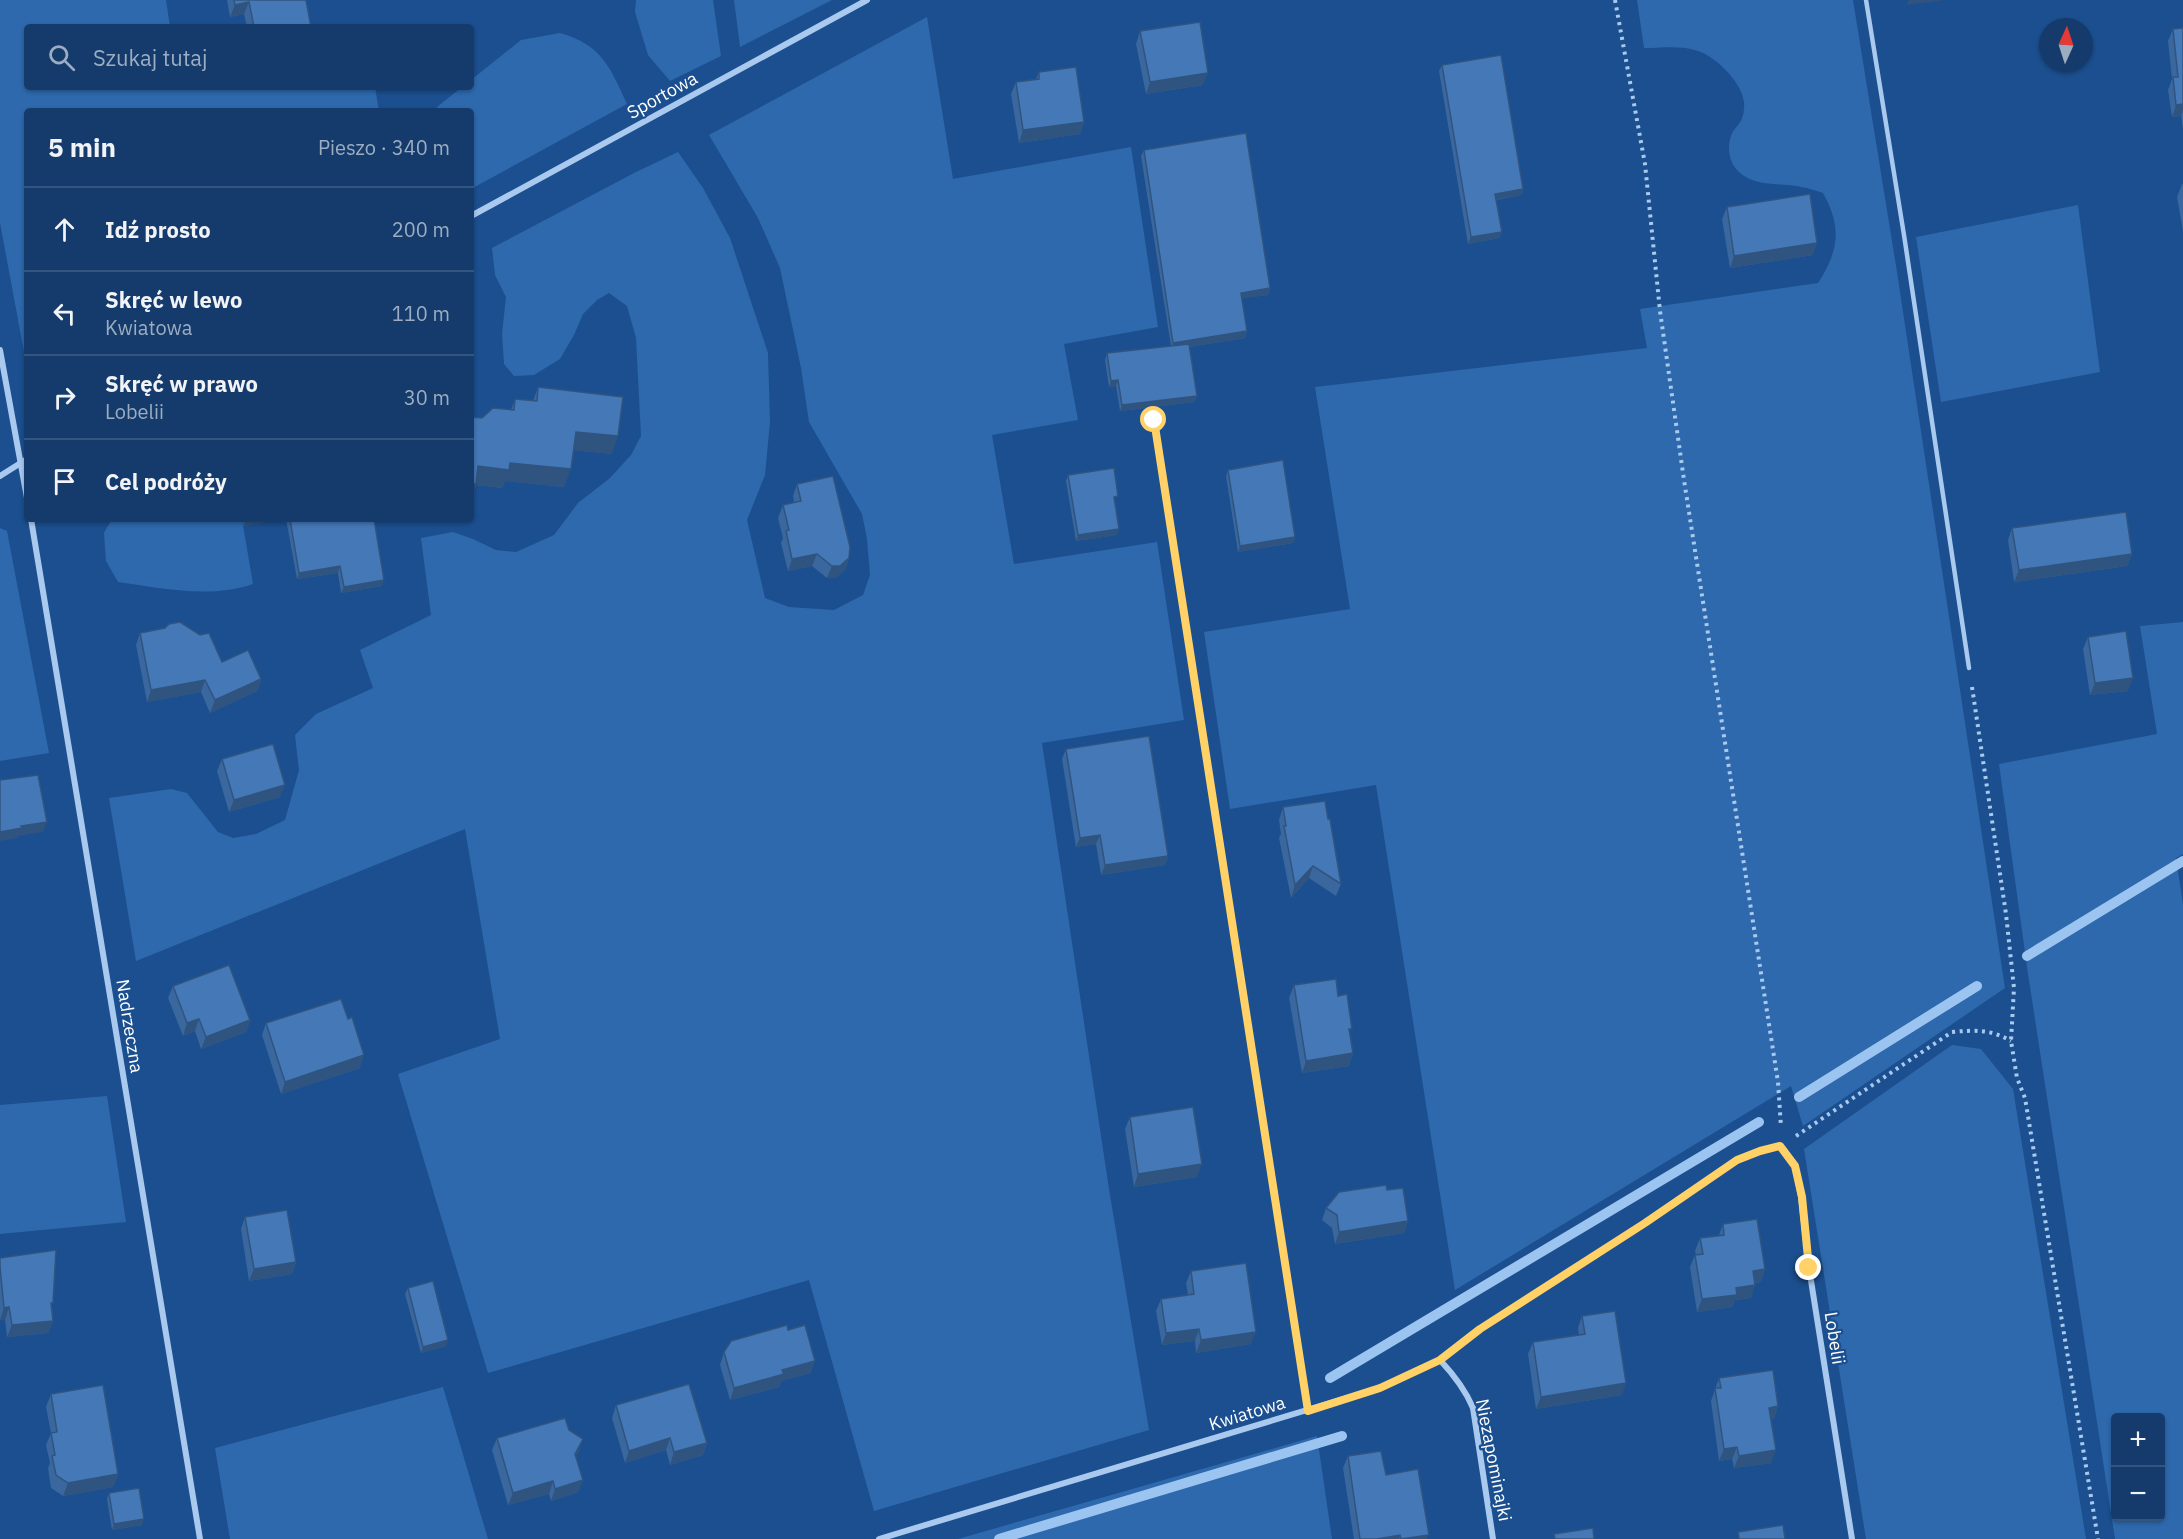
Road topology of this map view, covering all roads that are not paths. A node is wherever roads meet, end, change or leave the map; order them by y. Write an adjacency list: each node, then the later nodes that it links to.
1 (867, 0): 3 (street, Sportowa)
2 (1866, 0): 9 (lane)
3 (474, 214)
4 (0, 350): 6 (street)
5 (1154, 420): 12 (street)
6 (24, 461): 7 (street)
7 (0, 476)
8 (31, 522): 13 (street, Nadrzeczna)
9 (1969, 668)
10 (1780, 1146): 11 (street, Kwiatowa); 16 (street, Lobelii)
11 (1440, 1360): 12 (street, Kwiatowa); 15 (street, Niezapominajki)
12 (1308, 1411): 14 (street, Kwiatowa)
13 (200, 1539)
14 (879, 1539)
15 (1493, 1539)
16 (1852, 1539)

